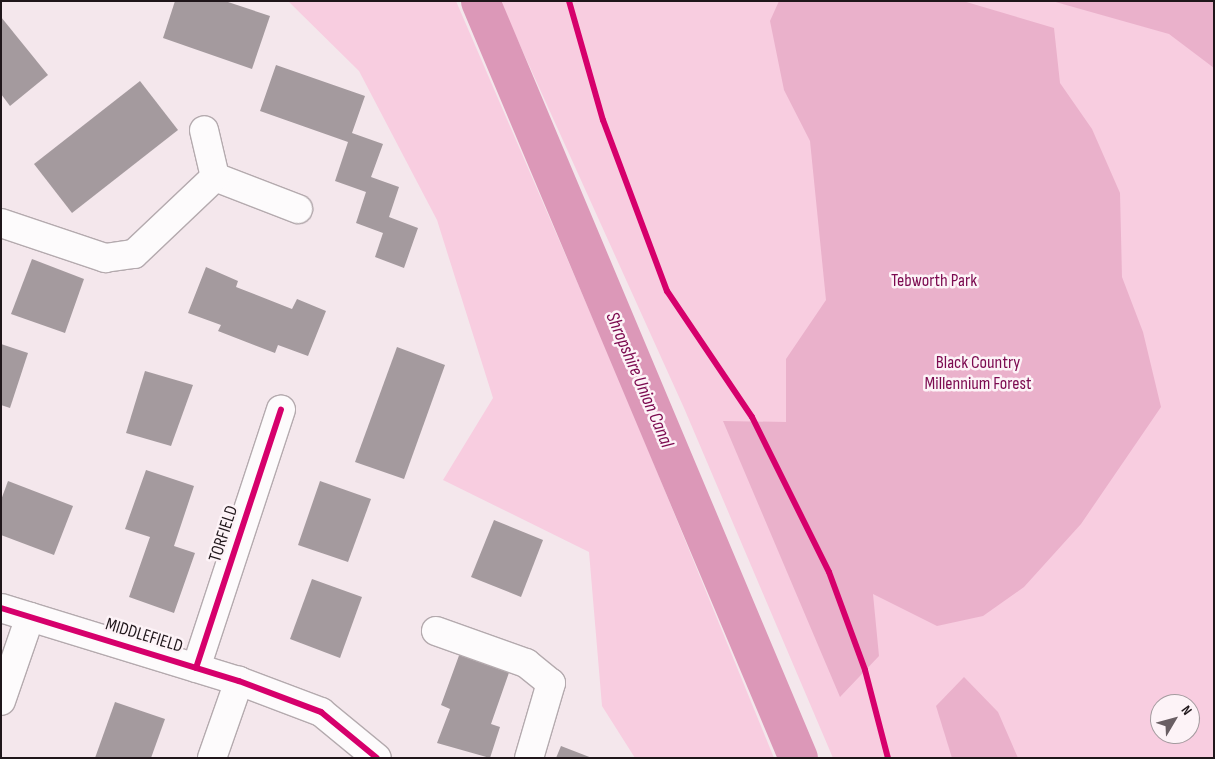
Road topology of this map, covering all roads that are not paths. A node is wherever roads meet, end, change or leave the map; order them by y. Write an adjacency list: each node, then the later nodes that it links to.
1 (204, 130): 2 (street)
2 (215, 177): 3 (street); 4 (street)
3 (298, 209)
4 (1, 223)
5 (281, 410): 9 (street, TORFIELD)
6 (1, 608): 7 (street, MIDDLEFIELD)
7 (30, 617): 9 (street, MIDDLEFIELD); 11 (street)
8 (436, 631): 14 (street)
9 (196, 668): 10 (street, MIDDLEFIELD)
10 (239, 681): 12 (street); 13 (street, MIDDLEFIELD)
11 (1, 701)
12 (212, 758)
13 (377, 758)
14 (529, 758)

